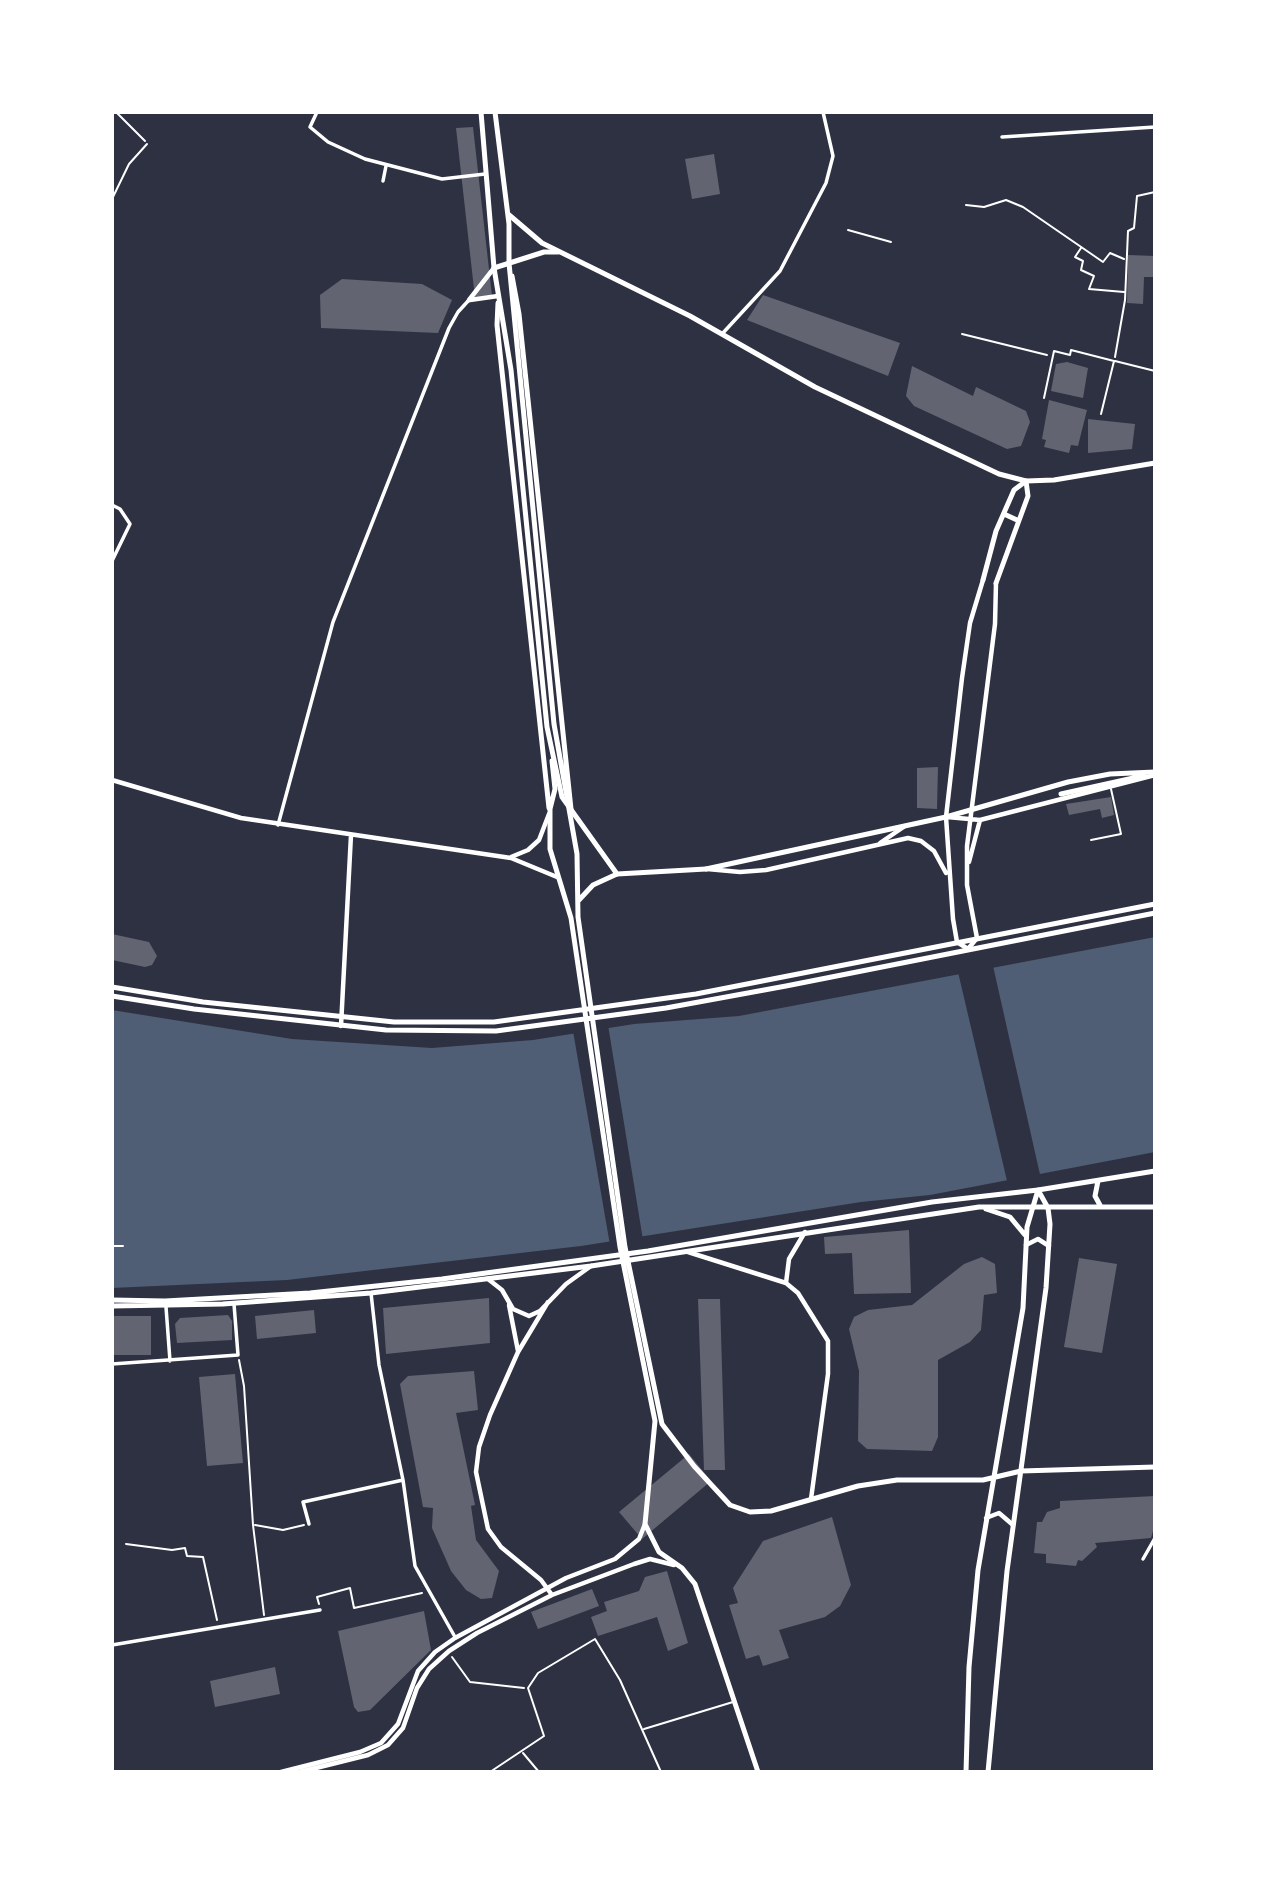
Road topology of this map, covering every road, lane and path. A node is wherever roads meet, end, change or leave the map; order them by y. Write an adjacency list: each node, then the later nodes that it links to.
1 (116, 112): 8 (path)
2 (317, 112): 9 (street)
3 (481, 112): 10 (main road)
4 (495, 112): 15 (main road)
5 (823, 112): 26 (street)
6 (1155, 127): 7 (street)
7 (1002, 137)
8 (147, 144): 13 (lane)
9 (386, 166): 10 (street); 11 (street)
10 (485, 174): 22 (main road)
11 (383, 181)
12 (1155, 192): 20 (path)
13 (112, 199)
14 (966, 205): 18 (path)
15 (508, 214): 19 (main road); 21 (main road)
16 (848, 230): 17 (lane)
17 (891, 242)
18 (1081, 248): 20 (path); 23 (path)
19 (558, 252): 21 (main road); 26 (main road)
20 (1125, 259): 23 (path)
21 (509, 263): 22 (main road); 47 (main road)
22 (494, 268): 24 (main road); 25 (street)
23 (1125, 293): 28 (path)
24 (498, 296): 25 (street); 41 (main road); 46 (main road)
25 (470, 300): 52 (street)
26 (722, 334): 34 (main road)
27 (962, 334): 29 (path)
28 (1114, 361): 29 (lane); 30 (lane); 32 (lane)
29 (1052, 362): 31 (lane)
30 (1155, 371)
31 (1044, 398)
32 (1101, 414)
33 (1155, 463): 34 (main road)
34 (1026, 481): 36 (main road); 37 (main road)
35 (112, 505): 38 (street)
36 (1004, 514): 37 (main road); 39 (main road)
37 (1017, 520): 40 (main road)
38 (112, 561)
39 (983, 580): 49 (street)
40 (996, 583): 48 (street)
41 (547, 727): 46 (main road); 47 (main road)
42 (1155, 773): 44 (street); 45 (main road); 48 (main road)
43 (112, 780): 52 (street)
44 (1111, 788): 51 (street); 55 (lane)
45 (1061, 794)
46 (550, 809): 57 (street); 61 (main road)
47 (569, 809): 60 (main road); 63 (main road)
48 (971, 811): 49 (main road); 50 (street)
49 (946, 817): 50 (street); 53 (main road); 62 (street)
50 (970, 819): 51 (street); 59 (street)
51 (980, 820): 59 (street)
52 (278, 825): 54 (street)
53 (907, 825): 56 (street); 58 (main road)
54 (351, 835): 57 (street); 72 (street)
55 (1091, 840)
56 (876, 845): 58 (street); 62 (street)
57 (511, 858): 61 (street)
58 (706, 869): 60 (main road)
59 (967, 873): 67 (street)
60 (617, 874): 63 (main road)
61 (557, 877): 66 (main road)
62 (948, 877): 68 (street)
63 (578, 903): 66 (main road)
64 (1155, 904): 67 (main road)
65 (1155, 913): 69 (main road)
66 (577, 934): 102 (main road)
67 (977, 938): 68 (main road); 69 (street)
68 (957, 942): 69 (street); 72 (main road)
69 (968, 948): 73 (main road)
70 (112, 987): 72 (main road)
71 (112, 996): 73 (main road)
72 (342, 1017): 73 (street)
73 (341, 1026)
74 (1155, 1171): 75 (main road)
75 (1098, 1181): 76 (main road); 78 (main road)
76 (1038, 1190): 80 (main road); 82 (main road); 95 (main road)
77 (979, 1207): 80 (main road); 81 (main road); 82 (main road)
78 (1102, 1207): 79 (main road); 80 (main road)
79 (1155, 1207)
80 (1048, 1208): 85 (main road)
81 (805, 1232): 87 (main road); 90 (street)
82 (1026, 1237): 83 (main road)
83 (1026, 1245): 85 (street); 105 (main road)
84 (112, 1246): 86 (path)
85 (1049, 1246): 104 (main road)
86 (123, 1247)
87 (687, 1252): 88 (main road); 90 (street)
88 (591, 1266): 89 (main road); 94 (street)
89 (488, 1279): 91 (main road); 93 (street)
90 (786, 1283): 107 (street)
91 (372, 1293): 96 (main road); 106 (street)
92 (112, 1300): 95 (main road)
93 (508, 1301): 94 (street); 98 (street)
94 (548, 1302): 98 (street)
95 (165, 1304): 96 (main road); 97 (main road); 100 (street)
96 (234, 1304): 99 (street)
97 (112, 1306)
98 (518, 1352): 117 (street)
99 (238, 1355): 100 (street); 111 (path)
100 (170, 1361): 101 (street)
101 (112, 1364)
102 (649, 1380): 107 (main road); 110 (main road)
103 (1155, 1467): 104 (main road)
104 (1021, 1471): 105 (main road); 112 (main road)
105 (993, 1479): 107 (main road); 108 (main road)
106 (403, 1480): 109 (street); 118 (street)
107 (811, 1499)
108 (985, 1519): 112 (street); 136 (main road)
109 (309, 1524): 111 (path)
110 (645, 1524): 116 (main road); 117 (street)
111 (253, 1525): 121 (path)
112 (1013, 1526): 137 (main road)
113 (1155, 1538): 115 (street)
114 (126, 1544): 122 (path)
115 (1143, 1559)
116 (681, 1568): 119 (street); 127 (main road)
117 (548, 1588): 119 (street); 123 (street)
118 (430, 1591): 120 (path); 123 (street)
119 (552, 1595): 125 (street)
120 (320, 1610): 121 (street)
121 (265, 1619): 122 (street)
122 (218, 1628): 124 (street)
123 (455, 1638): 130 (street)
124 (112, 1645)
125 (449, 1651): 126 (path); 131 (street)
126 (528, 1688): 128 (lane); 129 (lane)
127 (734, 1701): 128 (lane); 135 (main road)
128 (645, 1729): 134 (lane)
129 (522, 1752): 132 (lane); 133 (lane)
130 (281, 1772)
131 (300, 1772)
132 (490, 1772)
133 (539, 1772)
134 (662, 1772)
135 (758, 1772)
136 (966, 1772)
137 (988, 1772)

